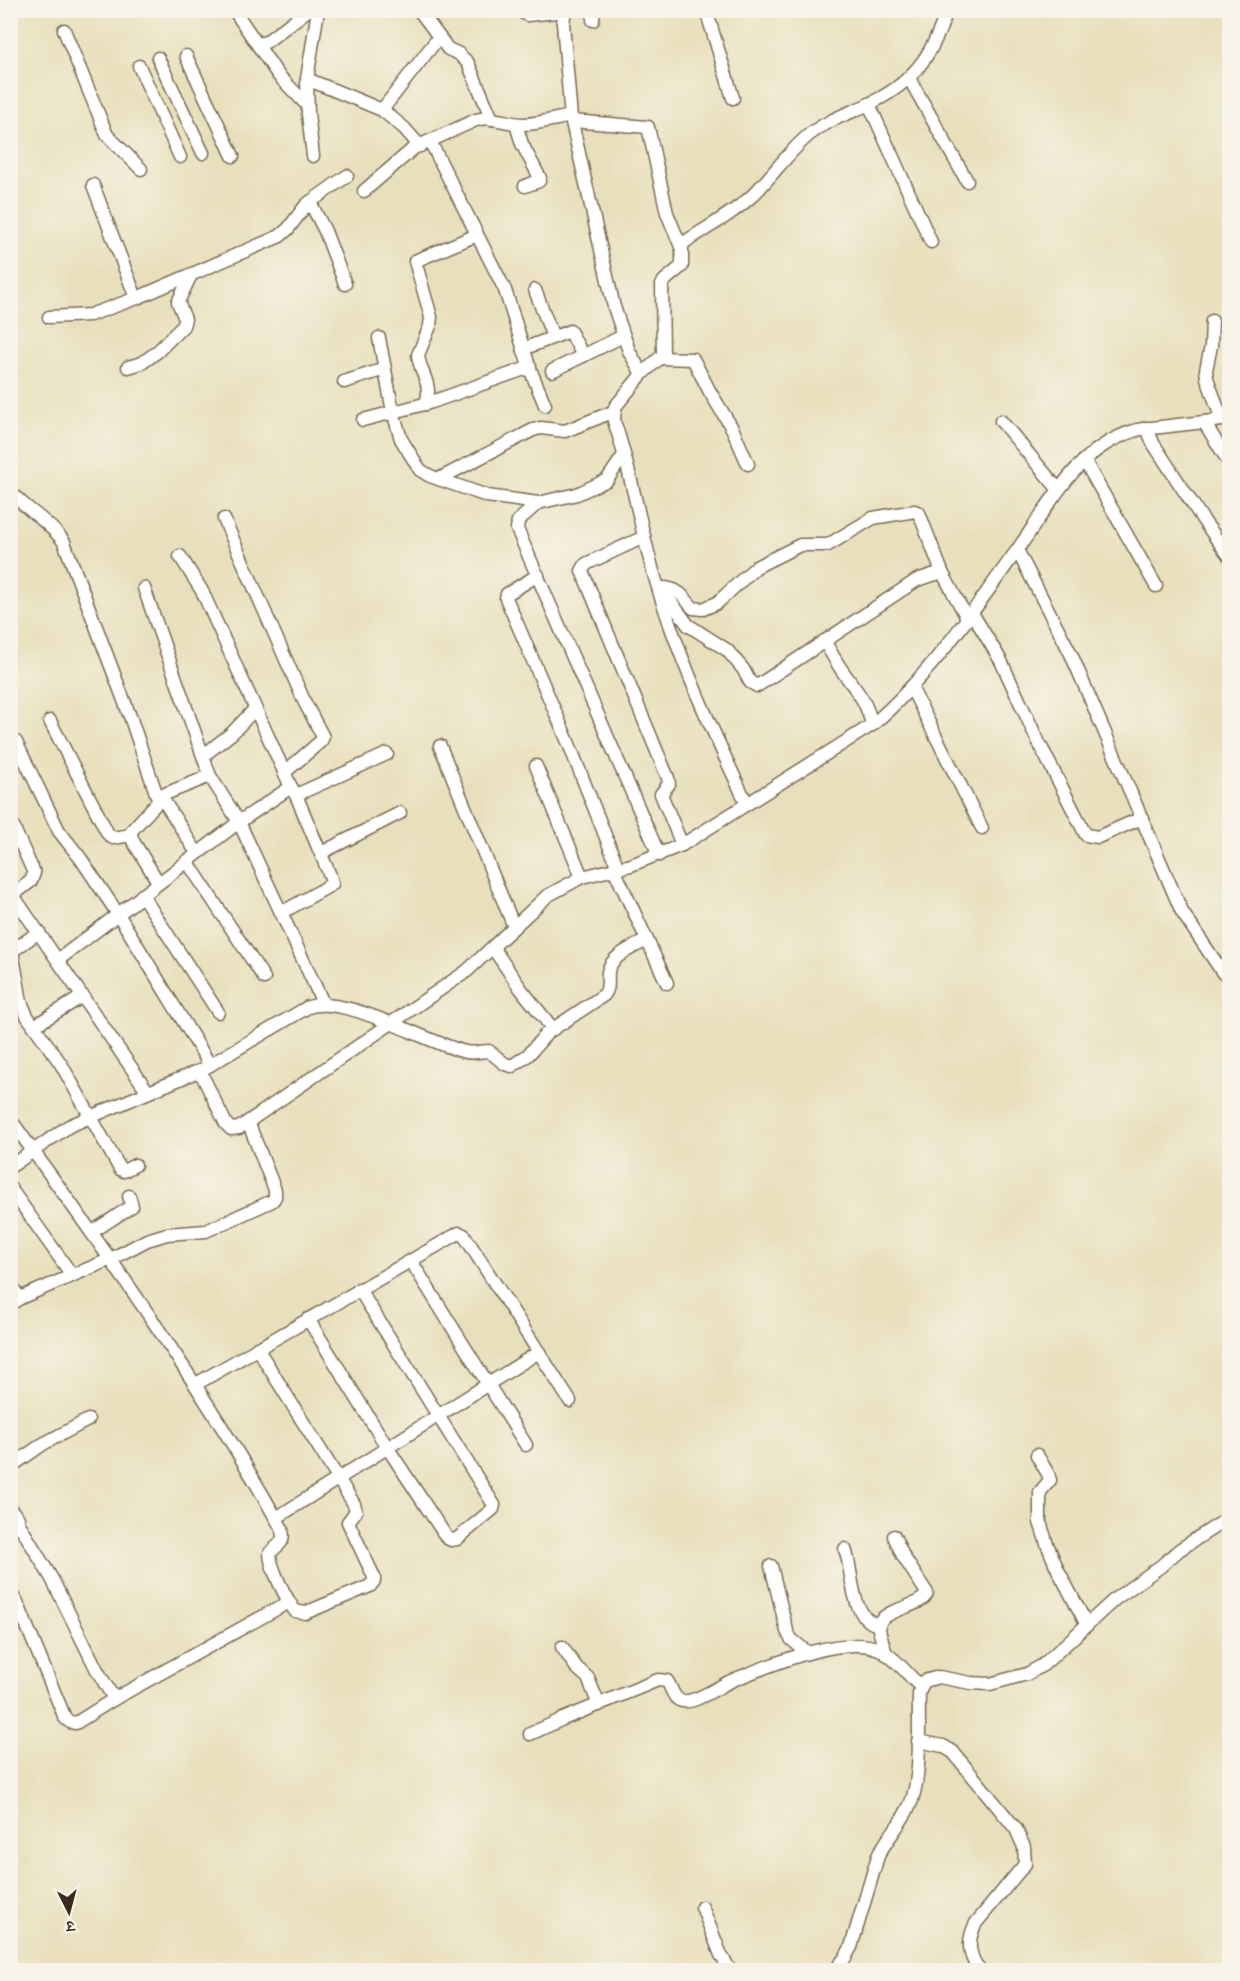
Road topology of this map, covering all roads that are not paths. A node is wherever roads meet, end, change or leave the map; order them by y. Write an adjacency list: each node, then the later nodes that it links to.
1 (234, 10): 11 (street)
2 (308, 10): 11 (street)
3 (318, 10): 16 (street)
4 (419, 10): 10 (street)
5 (518, 10): 8 (street)
6 (706, 10): 17 (street)
7 (947, 10): 15 (street)
8 (565, 11): 22 (street)
9 (64, 30): 29 (street)
10 (439, 37): 20 (street); 21 (street)
11 (257, 44): 19 (street)
12 (186, 56): 26 (street)
13 (158, 58): 25 (street)
14 (139, 66): 28 (street)
15 (909, 78): 18 (street); 31 (street)
16 (306, 80): 19 (street); 20 (street)
17 (733, 98)
18 (869, 104): 37 (street); 38 (street)
19 (307, 105): 27 (street)
20 (382, 110): 24 (street)
21 (492, 119): 23 (street); 24 (street)
22 (571, 119): 23 (street); 38 (street); 45 (street)
23 (516, 124): 33 (street)
24 (425, 143): 34 (street); 36 (street)
25 (204, 153)
26 (233, 156)
27 (313, 156)
28 (180, 157)
29 (141, 169)
30 (347, 176): 35 (street)
31 (967, 181)
32 (93, 184): 42 (street)
33 (525, 186)
34 (364, 191)
35 (310, 202): 39 (street); 40 (street)
36 (477, 235): 48 (street); 57 (street)
37 (931, 242)
38 (681, 247): 50 (street)
39 (191, 275): 42 (street); 51 (street)
40 (345, 284)
41 (535, 290): 46 (street)
42 (136, 298): 43 (street)
43 (49, 316)
44 (1212, 321): 61 (street)
45 (623, 336): 49 (street); 55 (street)
46 (553, 337): 48 (street); 49 (street)
47 (379, 338): 53 (street)
48 (523, 349): 52 (street)
49 (583, 356): 54 (street)
50 (661, 358): 55 (street); 68 (street)
51 (128, 367)
52 (530, 367): 57 (street); 58 (street)
53 (385, 369): 56 (street); 60 (street)
54 (552, 371)
55 (642, 374): 59 (street)
56 (344, 382)
57 (426, 404): 60 (street)
58 (545, 405)
59 (615, 411): 66 (street); 70 (street)
60 (393, 412): 62 (street); 70 (street)
61 (1226, 419): 64 (street)
62 (363, 420)
63 (1001, 421): 71 (street)
64 (1204, 422): 65 (street); 69 (street)
65 (1147, 429): 67 (street); 78 (street)
66 (624, 455): 73 (street); 75 (street)
67 (1084, 460): 71 (street); 82 (street)
68 (748, 464)
69 (1230, 464)
70 (439, 479): 73 (street)
71 (1058, 489): 76 (street)
72 (10, 491): 98 (street)
73 (538, 503): 80 (street)
74 (224, 519): 95 (street)
75 (644, 537): 81 (street); 106 (street)
76 (1017, 550): 84 (street); 101 (street)
77 (180, 556): 87 (street)
78 (1230, 557)
79 (942, 572): 81 (street); 84 (street); 85 (street)
80 (538, 575): 108 (street); 110 (street)
81 (659, 585): 85 (street); 99 (street)
82 (1156, 586)
83 (144, 588): 92 (street)
84 (969, 616): 86 (street); 101 (street)
85 (824, 641): 89 (street)
86 (911, 687): 89 (street); 104 (street)
87 (255, 709): 92 (street); 95 (street)
88 (50, 721): 105 (street)
89 (872, 725): 99 (street)
90 (16, 742): 115 (street)
91 (440, 746): 117 (street)
92 (204, 754): 96 (street)
93 (387, 754): 97 (street)
94 (536, 766): 111 (street)
95 (284, 773): 97 (street)
96 (210, 776): 98 (street); 102 (street)
97 (294, 791): 102 (street); 107 (street)
98 (160, 800): 105 (street); 109 (street)
99 (747, 804): 106 (street)
100 (400, 813): 107 (street)
101 (1142, 818): 122 (street)
102 (239, 822): 109 (street); 116 (street)
103 (12, 826): 113 (street)
104 (982, 828)
105 (131, 835): 112 (street)
106 (682, 845): 108 (street)
107 (321, 853): 116 (street)
108 (659, 855): 110 (street)
109 (192, 857): 112 (street); 123 (street)
110 (616, 868): 111 (street); 119 (street)
111 (582, 877): 117 (street)
112 (158, 882): 114 (street)
113 (12, 893): 118 (street)
114 (142, 894): 115 (street); 127 (street)
115 (118, 914): 121 (street); 131 (street)
116 (281, 914): 126 (street)
117 (514, 927): 120 (street)
118 (39, 932): 121 (street); 129 (street)
119 (647, 940): 124 (street); 130 (street)
120 (493, 948): 128 (street); 130 (street)
121 (58, 960): 125 (street)
122 (1223, 973)
123 (264, 978)
124 (667, 983)
125 (83, 996): 129 (street); 133 (street)
126 (323, 1003): 128 (street); 131 (street)
127 (218, 1012)
128 (392, 1023): 130 (street); 136 (street)
129 (34, 1026): 134 (street)
130 (553, 1029)
131 (210, 1065): 132 (street)
132 (198, 1072): 133 (street); 136 (street)
133 (148, 1092): 134 (street)
134 (92, 1116): 137 (street); 138 (street)
135 (10, 1119): 137 (street)
136 (248, 1122): 143 (street)
137 (33, 1150): 139 (street); 142 (street)
138 (135, 1165)
139 (10, 1167)
140 (10, 1188): 145 (street)
141 (129, 1196): 142 (street)
142 (92, 1232): 143 (street)
143 (111, 1258): 145 (street); 152 (street)
144 (411, 1261): 147 (street); 151 (street); 153 (street)
145 (72, 1275): 148 (street)
146 (10, 1285): 148 (street)
147 (359, 1289): 149 (street); 155 (street)
148 (15, 1301)
149 (308, 1319): 150 (street); 158 (street)
150 (257, 1348): 152 (street); 161 (street)
151 (539, 1352): 153 (street); 154 (street)
152 (196, 1384): 163 (street)
153 (489, 1384): 155 (street); 157 (street)
154 (570, 1401)
155 (438, 1416): 158 (street); 158 (street)
156 (88, 1420): 160 (street)
157 (526, 1445)
158 (387, 1447): 161 (street)
159 (1036, 1455): 171 (street)
160 (10, 1467)
161 (337, 1479): 163 (street); 170 (street)
162 (10, 1509): 165 (street)
163 (276, 1518): 170 (street)
164 (1227, 1523): 171 (street)
165 (14, 1527): 177 (street)
166 (894, 1536): 172 (street)
167 (845, 1549): 172 (street)
168 (771, 1566): 174 (street)
169 (11, 1593): 177 (street)
170 (289, 1602): 177 (street)
171 (1087, 1624): 176 (street)
172 (878, 1625): 175 (street)
173 (562, 1647): 178 (street)
174 (808, 1653): 175 (street); 178 (street)
175 (886, 1654): 176 (street)
176 (920, 1686): 180 (street)
177 (114, 1699)
178 (599, 1705): 179 (street)
179 (530, 1734)
180 (918, 1741): 183 (street); 184 (street)
181 (702, 1907): 182 (street)
182 (730, 1971)
183 (835, 1971)
184 (979, 1971)

